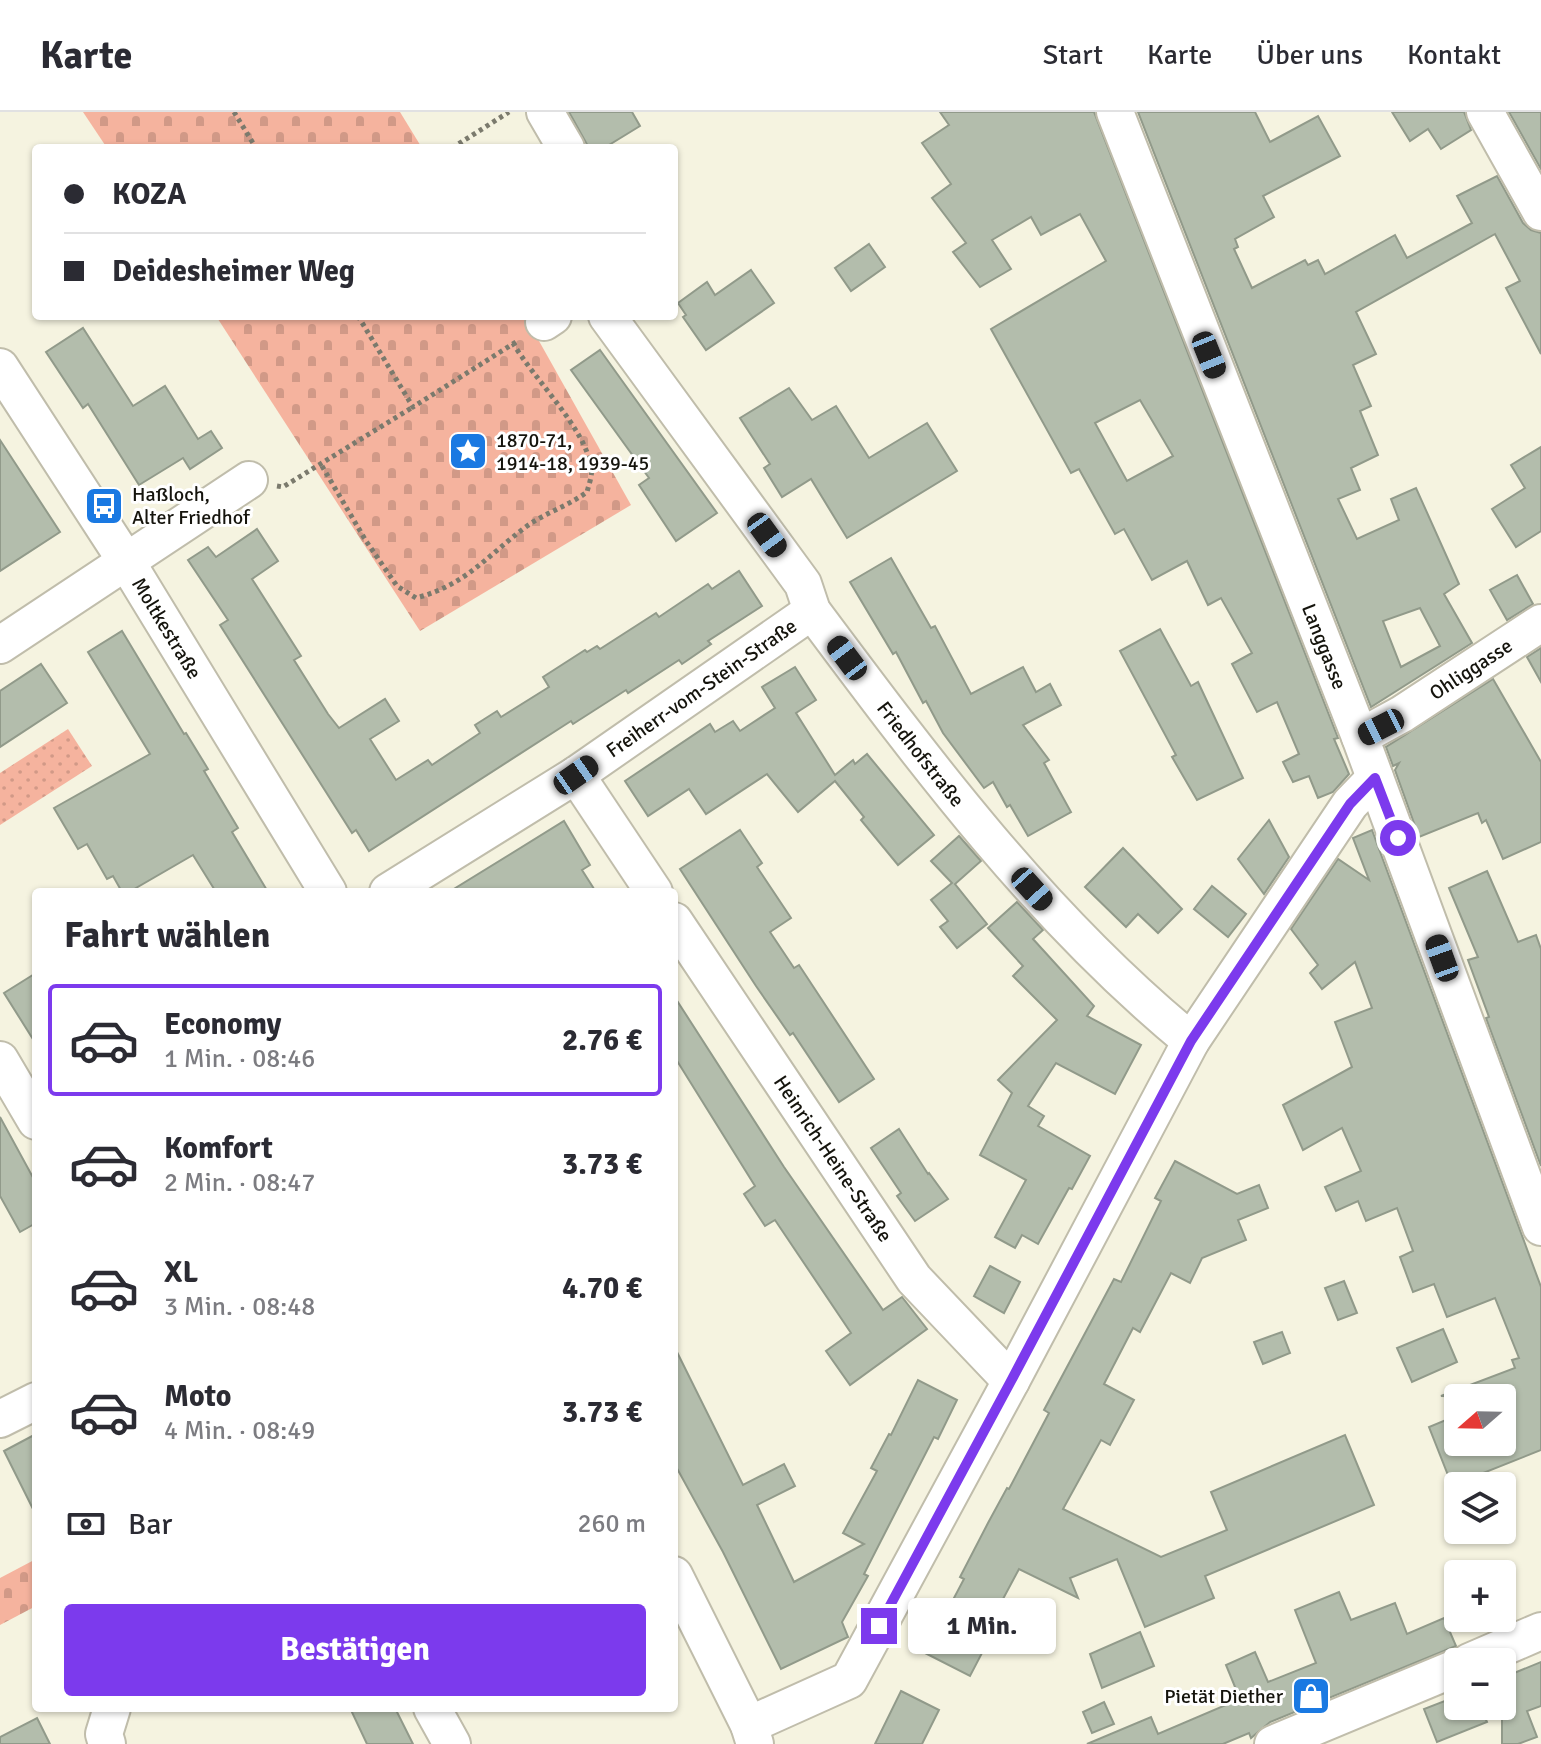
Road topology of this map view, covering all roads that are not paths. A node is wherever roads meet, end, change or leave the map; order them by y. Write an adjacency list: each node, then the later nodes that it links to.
1 (545, 112): 4 (street)
2 (1115, 112): 13 (street, Langgasse)
3 (1485, 112): 5 (street)
4 (564, 144)
5 (1541, 212)
6 (610, 320): 10 (street, Friedhofstraße)
7 (0, 367): 9 (street, Moltkestraße)
8 (266, 484): 9 (street)
9 (126, 561): 12 (street); 16 (street, Moltkestraße)
10 (812, 611): 14 (street, Freiherr-vom-Stein-Straße); 20 (street, Friedhofstraße)
11 (1541, 623): 13 (street, Ohliggasse)
12 (0, 645)
13 (1360, 737): 15 (street, Langgasse)
14 (576, 775): 17 (street, Freiherr-vom-Stein-Straße); 18 (street)
15 (1375, 778): 20 (street); 23 (street, Langgasse)
16 (326, 888)
17 (394, 888)
18 (651, 888)
19 (678, 927): 24 (street, Heinrich-Heine-Straße)
20 (1191, 1041): 24 (street)
21 (0, 1060): 22 (street)
22 (32, 1114)
23 (1541, 1227)
24 (1011, 1381): 33 (street)
25 (32, 1403): 26 (street)
26 (0, 1419)
27 (678, 1583): 33 (street)
28 (1539, 1634): 29 (street)
29 (1504, 1648)
30 (1444, 1673): 36 (street)
31 (111, 1712): 34 (street)
32 (434, 1712): 35 (street)
33 (754, 1737)
34 (107, 1744)
35 (452, 1744)
36 (1273, 1744)

